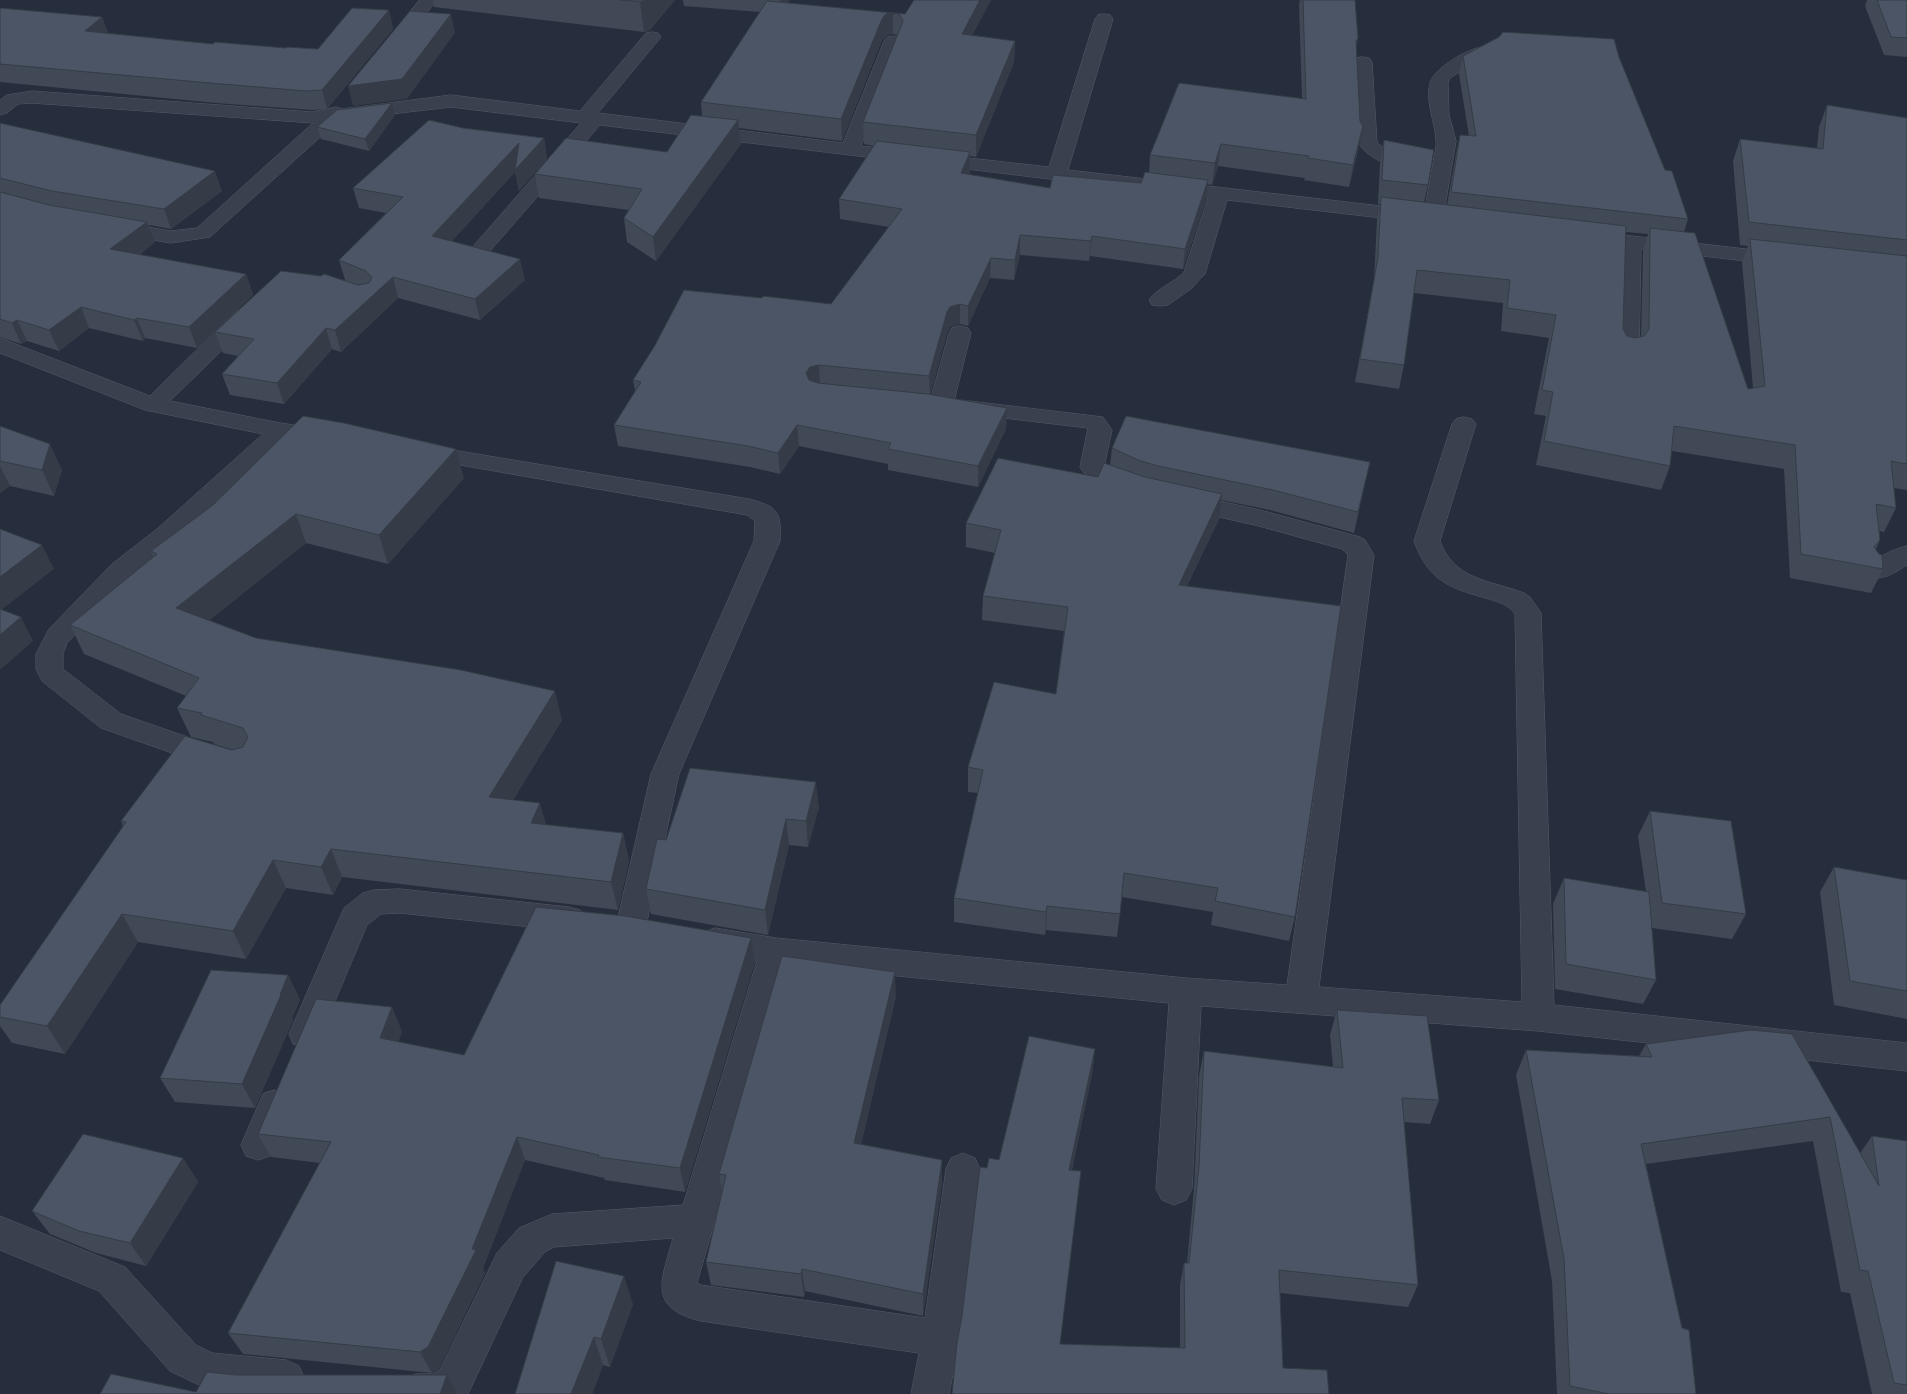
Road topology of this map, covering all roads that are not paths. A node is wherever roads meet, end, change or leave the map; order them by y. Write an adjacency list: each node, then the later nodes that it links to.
1 (429, 0): 6 (street)
2 (1104, 19): 14 (street)
3 (652, 37): 11 (street)
4 (894, 41): 12 (street)
5 (1488, 50): 13 (street)
6 (387, 51)
7 (1363, 62): 13 (street)
8 (350, 95): 10 (street)
9 (0, 109): 10 (street)
10 (332, 117): 11 (street); 18 (street)
11 (590, 118): 12 (street); 21 (street)
12 (850, 150): 14 (street)
13 (1442, 168): 16 (street)
14 (1057, 174): 15 (street)
15 (1219, 194): 16 (street); 23 (street)
16 (1433, 218): 17 (street)
17 (1453, 220)
18 (97, 225)
19 (1572, 235): 20 (street)
20 (1631, 242): 22 (street); 27 (street)
21 (483, 247)
22 (1799, 260)
23 (1160, 300)
24 (258, 302): 29 (street)
25 (960, 333): 30 (street)
26 (0, 345): 29 (street)
27 (1628, 352)
28 (913, 403): 30 (street)
29 (154, 405): 32 (street)
30 (941, 405): 41 (street)
31 (1464, 424): 42 (street)
32 (280, 430): 33 (street); 37 (street)
33 (352, 441)
34 (401, 449): 38 (street)
35 (1907, 554): 36 (street)
36 (1877, 571)
37 (236, 764)
38 (635, 928): 39 (street); 44 (street)
39 (776, 951): 40 (street); 47 (street)
40 (1186, 991): 41 (street); 46 (street)
41 (1301, 1000): 42 (street)
42 (1538, 1017): 43 (street)
43 (1907, 1057)
44 (258, 1145)
45 (963, 1169): 49 (street)
46 (1174, 1189)
47 (696, 1220): 49 (street); 51 (street)
48 (0, 1233): 50 (street)
49 (941, 1338): 52 (street)
50 (318, 1382)
51 (387, 1390)
52 (930, 1394)

